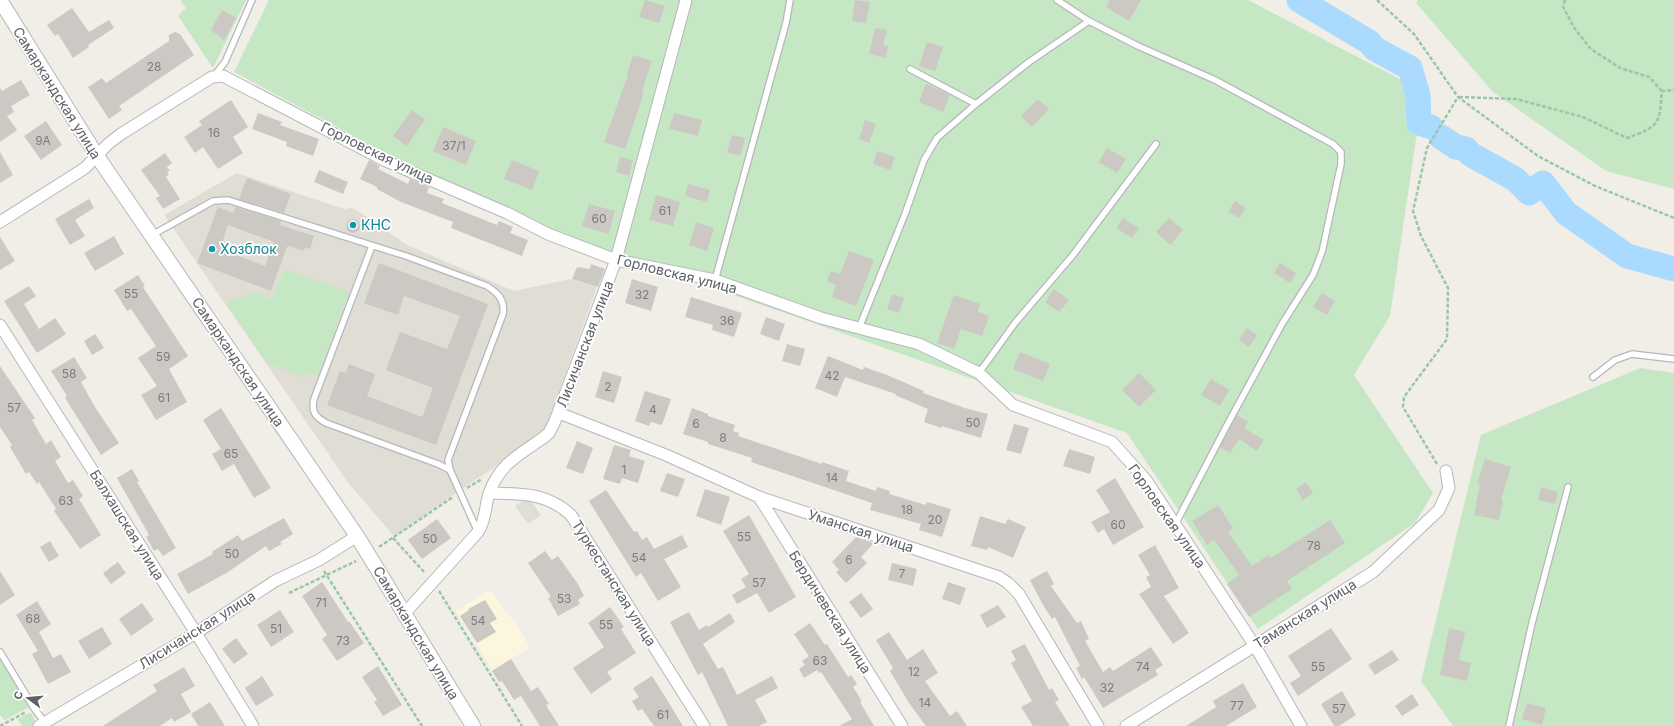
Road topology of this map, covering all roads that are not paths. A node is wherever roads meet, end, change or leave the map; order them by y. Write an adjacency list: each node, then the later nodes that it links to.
1 (0, 0): 11 (street, Самаркандская улица)
2 (252, 0): 8 (lane)
3 (686, 0): 15 (street, Лисичанская улица)
4 (790, 0): 16 (lane)
5 (1057, 0): 6 (lane)
6 (1089, 21): 9 (lane); 28 (lane)
7 (910, 69): 9 (lane)
8 (212, 77): 11 (street); 15 (street, Горловская улица)
9 (976, 104): 18 (lane)
10 (1156, 144): 20 (lane)
11 (96, 156): 12 (street); 13 (street, Самаркандская улица)
12 (0, 222)
13 (152, 236): 14 (lane); 30 (street, Самаркандская улица)
14 (372, 246): 23 (lane); 23 (lane)
15 (616, 260): 16 (street, Горловская улица); 22 (street, Лисичанская улица)
16 (715, 280): 18 (street, Горловская улица)
17 (0, 325): 32 (street, Балхашская улица)
18 (859, 328): 20 (street, Горловская улица)
19 (1674, 359): 21 (lane)
20 (979, 373): 28 (street, Горловская улица)
21 (1594, 377)
22 (559, 413): 26 (street, Лисичанская улица); 27 (street, Уманская улица)
23 (450, 470): 29 (lane)
24 (1446, 471): 33 (street, Таманская улица)
25 (1568, 487): 43 (lane)
26 (489, 493): 29 (street, Лисичанская улица); 38 (street, Туркестанская улица)
27 (759, 497): 39 (street, Бердичевская улица); 40 (street, Уманская улица)
28 (1175, 525): 33 (street, Горловская улица)
29 (478, 532): 31 (street, Лисичанская улица)
30 (357, 536): 31 (street, Самаркандская улица); 32 (street, Лисичанская улица)
31 (404, 614): 37 (street, Самаркандская улица)
32 (196, 633): 35 (street, Лисичанская улица); 36 (street, Балхашская улица)
33 (1254, 646): 41 (street, Таманская улица); 42 (street, Горловская улица)
34 (0, 652): 35 (lane)
35 (43, 725)
36 (253, 726)
37 (473, 726)
38 (704, 726)
39 (902, 726)
40 (1098, 726)
41 (1126, 726)
42 (1301, 726)
43 (1509, 726)

